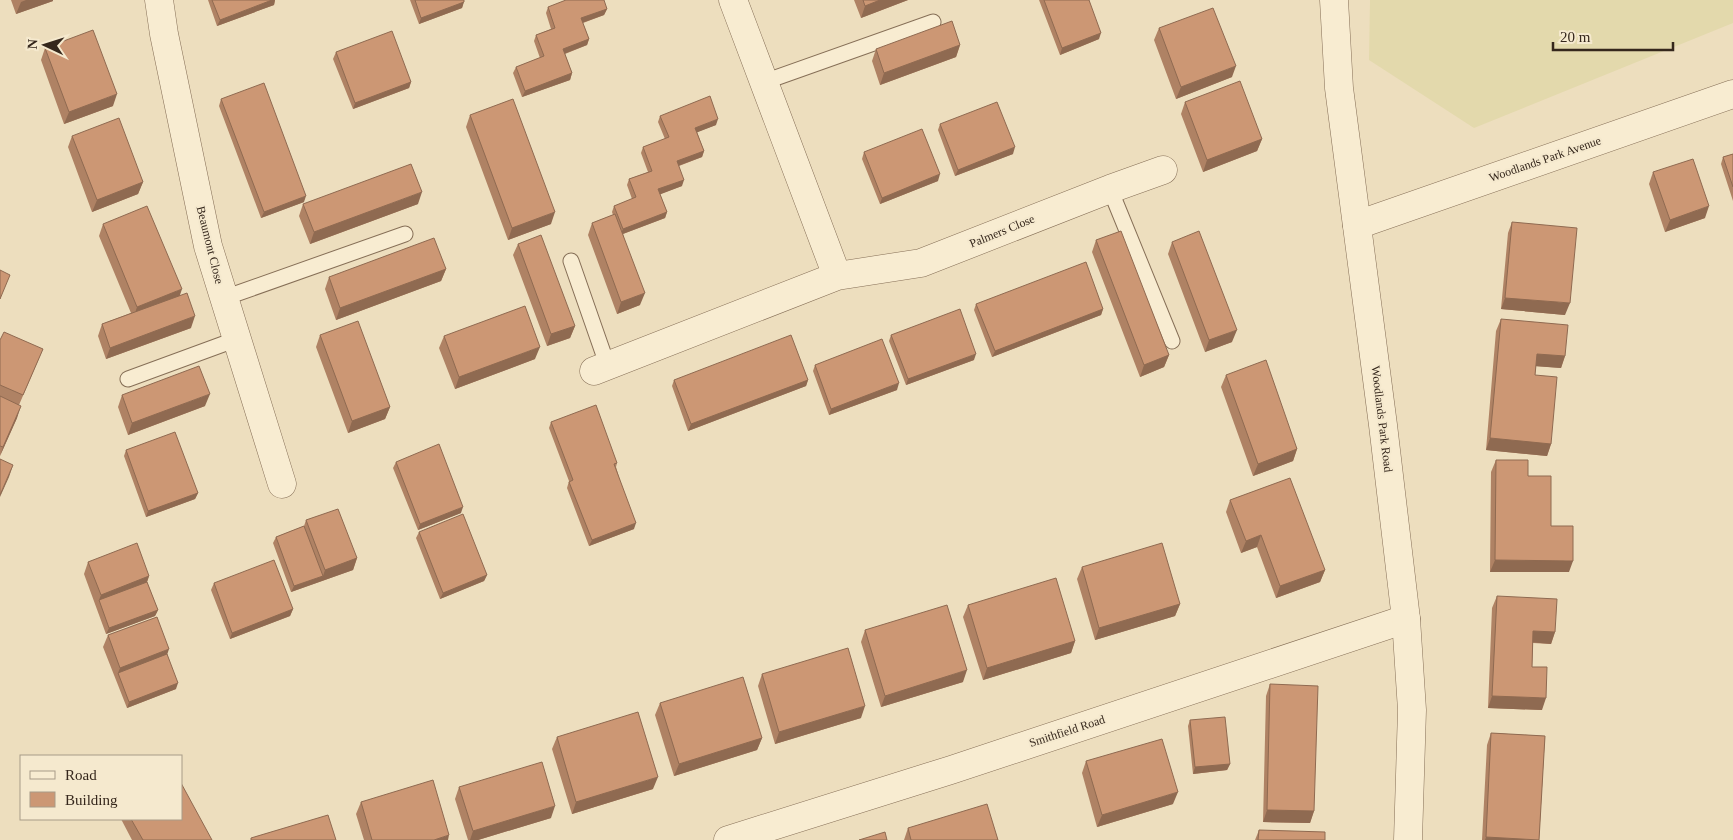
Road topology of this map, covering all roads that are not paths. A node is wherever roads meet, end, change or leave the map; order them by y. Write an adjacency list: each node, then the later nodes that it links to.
1 (159, 0): 13 (street, Beaumont Close)
2 (733, 0): 5 (street)
3 (1334, 0): 9 (street, Woodlands Park Road)
4 (933, 22): 5 (lane)
5 (764, 82): 12 (street)
6 (1733, 94): 9 (street, Woodlands Park Avenue)
7 (1164, 170): 8 (street, Palmers Close)
8 (1110, 189): 12 (street, Palmers Close); 15 (lane)
9 (1357, 225): 19 (street, Woodlands Park Road)
10 (405, 234): 13 (lane)
11 (571, 261): 16 (lane)
12 (837, 276): 16 (street, Palmers Close)
13 (224, 298): 14 (street, Beaumont Close)
14 (237, 338): 17 (lane); 18 (street, Beaumont Close)
15 (1172, 341)
16 (601, 369)
17 (128, 379)
18 (282, 484)
19 (1406, 619): 20 (street, Smithfield Road); 21 (street, Woodlands Park Road)
20 (728, 840)
21 (1408, 840)

